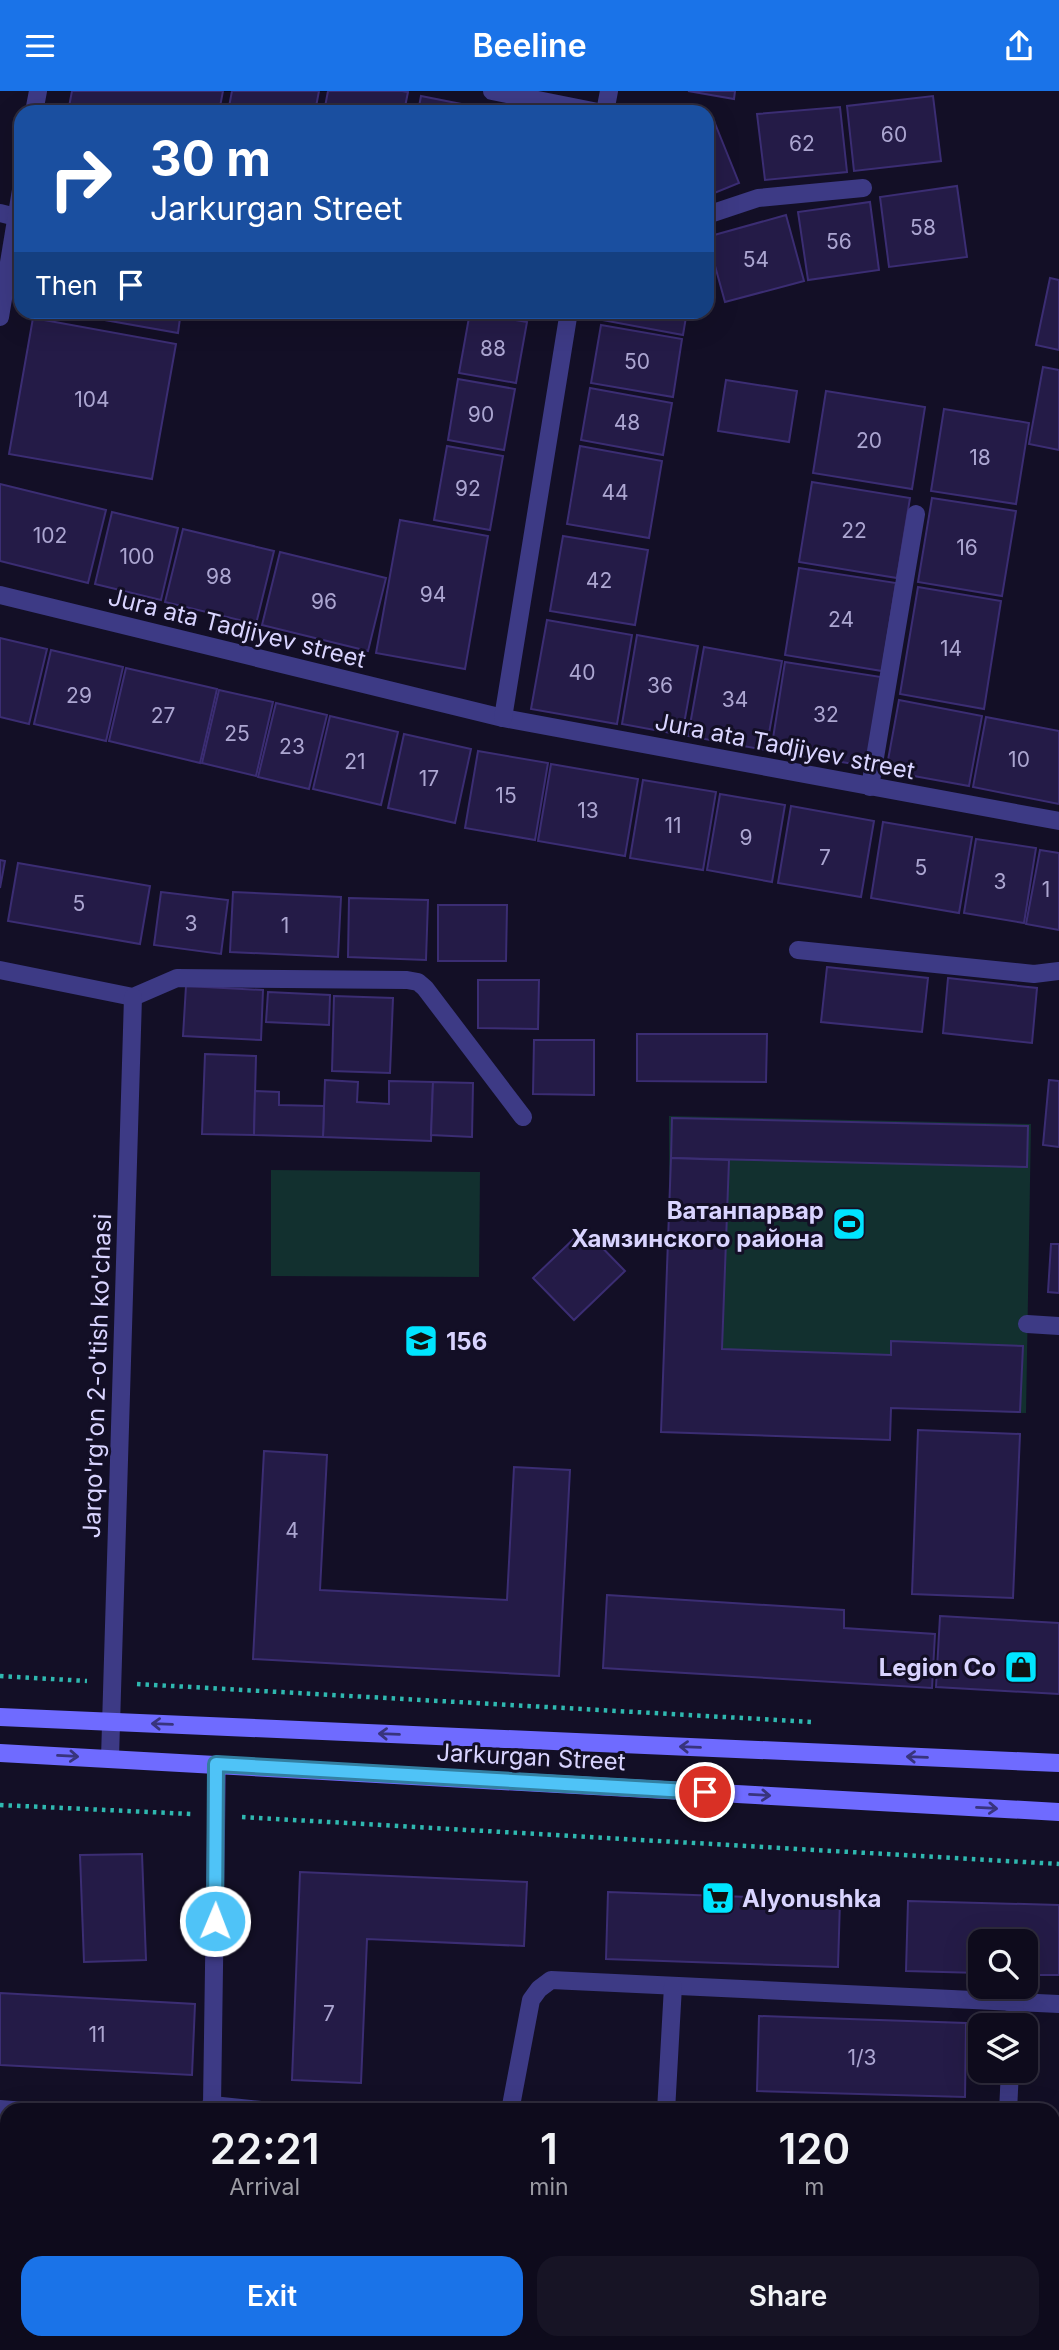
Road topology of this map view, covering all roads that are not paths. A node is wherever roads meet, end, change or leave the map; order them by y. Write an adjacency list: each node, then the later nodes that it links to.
1 (492, 91): 2 (street)
2 (563, 105)
3 (863, 188): 4 (street)
4 (714, 213)
5 (8, 215): 6 (street)
6 (0, 317)
7 (568, 319): 10 (street)
8 (916, 514): 11 (street)
9 (0, 595): 10 (street, Jura аta Tadjiyev street)
10 (503, 718): 11 (street, Jura аta Tadjiyev street)
11 (870, 787): 12 (street, Jura аta Tadjiyev street)
12 (1059, 821)
13 (798, 950): 15 (street)
14 (0, 970): 16 (street)
15 (1059, 971)
16 (133, 997): 17 (street); 21 (street, Jarqo'rg'on 2-o'tish ko'chasi)
17 (523, 1117)
18 (1027, 1324): 19 (street)
19 (1059, 1326)
20 (0, 1717): 21 (main road, Jarkurgan Street)
21 (111, 1722): 23 (street, Jarqo'rg'on 2-o'tish ko'chasi); 24 (main road, Jarkurgan Street, one-way to 21)
22 (0, 1753): 23 (main road, Jarkurgan Street, one-way to 23)
23 (110, 1758): 25 (main road, Jarkurgan Street)
24 (1059, 1763)
25 (216, 1764): 26 (main road, Jarkurgan Street, one-way to 26); 32 (street)
26 (1059, 1812)
27 (673, 1986): 28 (street); 33 (street); 34 (street)
28 (1015, 2002): 29 (street); 30 (street)
29 (1059, 2004)
30 (1015, 2013)
31 (1009, 2083): 35 (street)
32 (208, 2103)
33 (512, 2103)
34 (666, 2103)
35 (1008, 2103)

